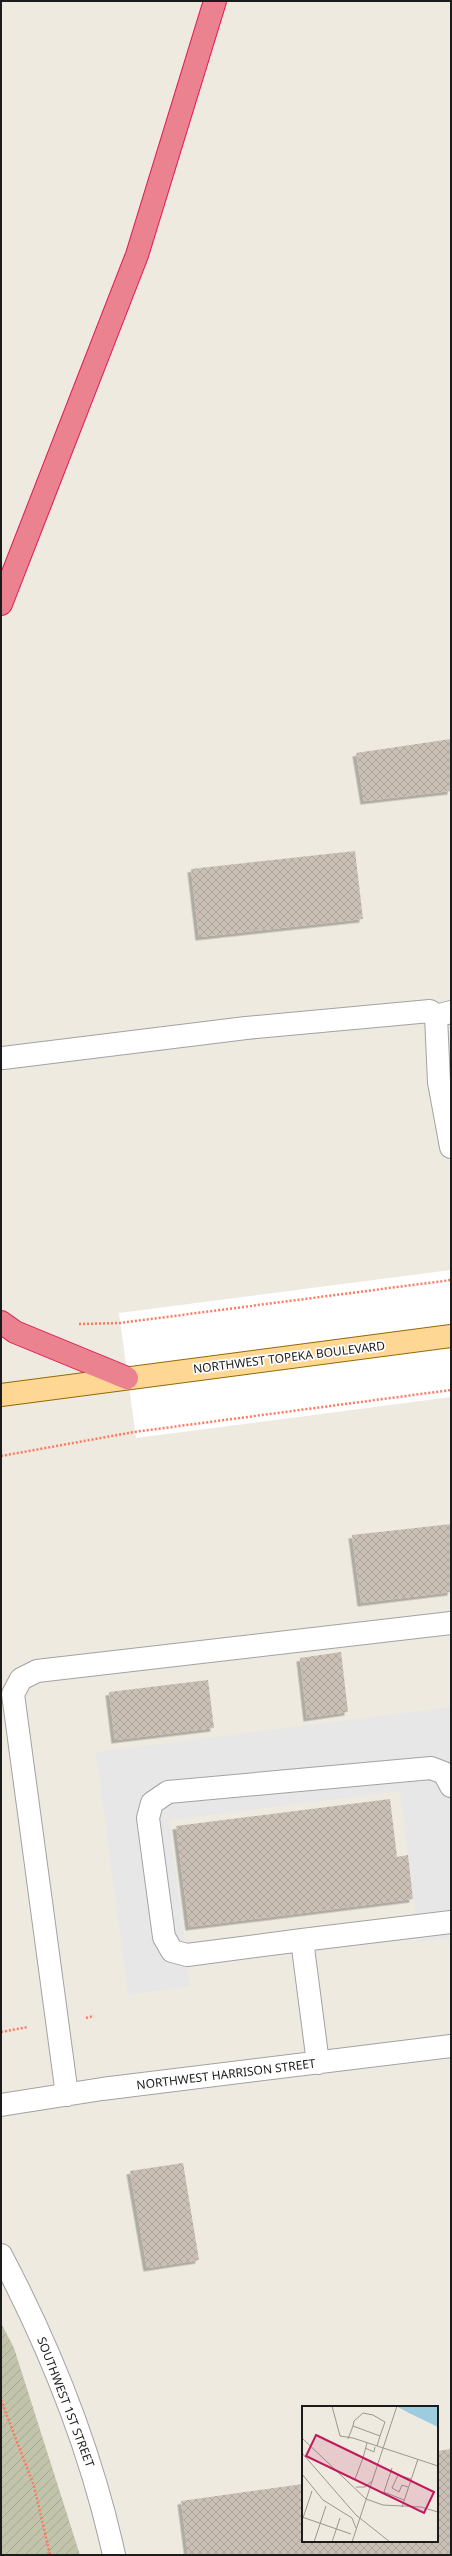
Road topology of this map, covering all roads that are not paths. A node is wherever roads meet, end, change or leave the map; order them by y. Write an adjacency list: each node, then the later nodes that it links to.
1 (215, 1): 2 (highway)
2 (1, 604)
3 (444, 1014): 4 (street); 5 (street)
4 (3, 1058)
5 (451, 1147)
6 (1, 1322): 8 (highway)
7 (451, 1336): 8 (main road, NORTHWEST TOPEKA BOULEVARD)
8 (127, 1378): 9 (main road, NORTHWEST TOPEKA BOULEVARD)
9 (1, 1395)
10 (451, 1623): 16 (street)
11 (451, 1786): 13 (street)
12 (451, 1922): 13 (street)
13 (302, 1940): 15 (street)
14 (451, 2046): 15 (street, NORTHWEST HARRISON STREET)
15 (318, 2063): 16 (street, NORTHWEST HARRISON STREET)
16 (67, 2094): 17 (street, NORTHWEST HARRISON STREET)
17 (1, 2105)
18 (1, 2255): 19 (street, SOUTHWEST 1ST STREET)
19 (114, 2555)

